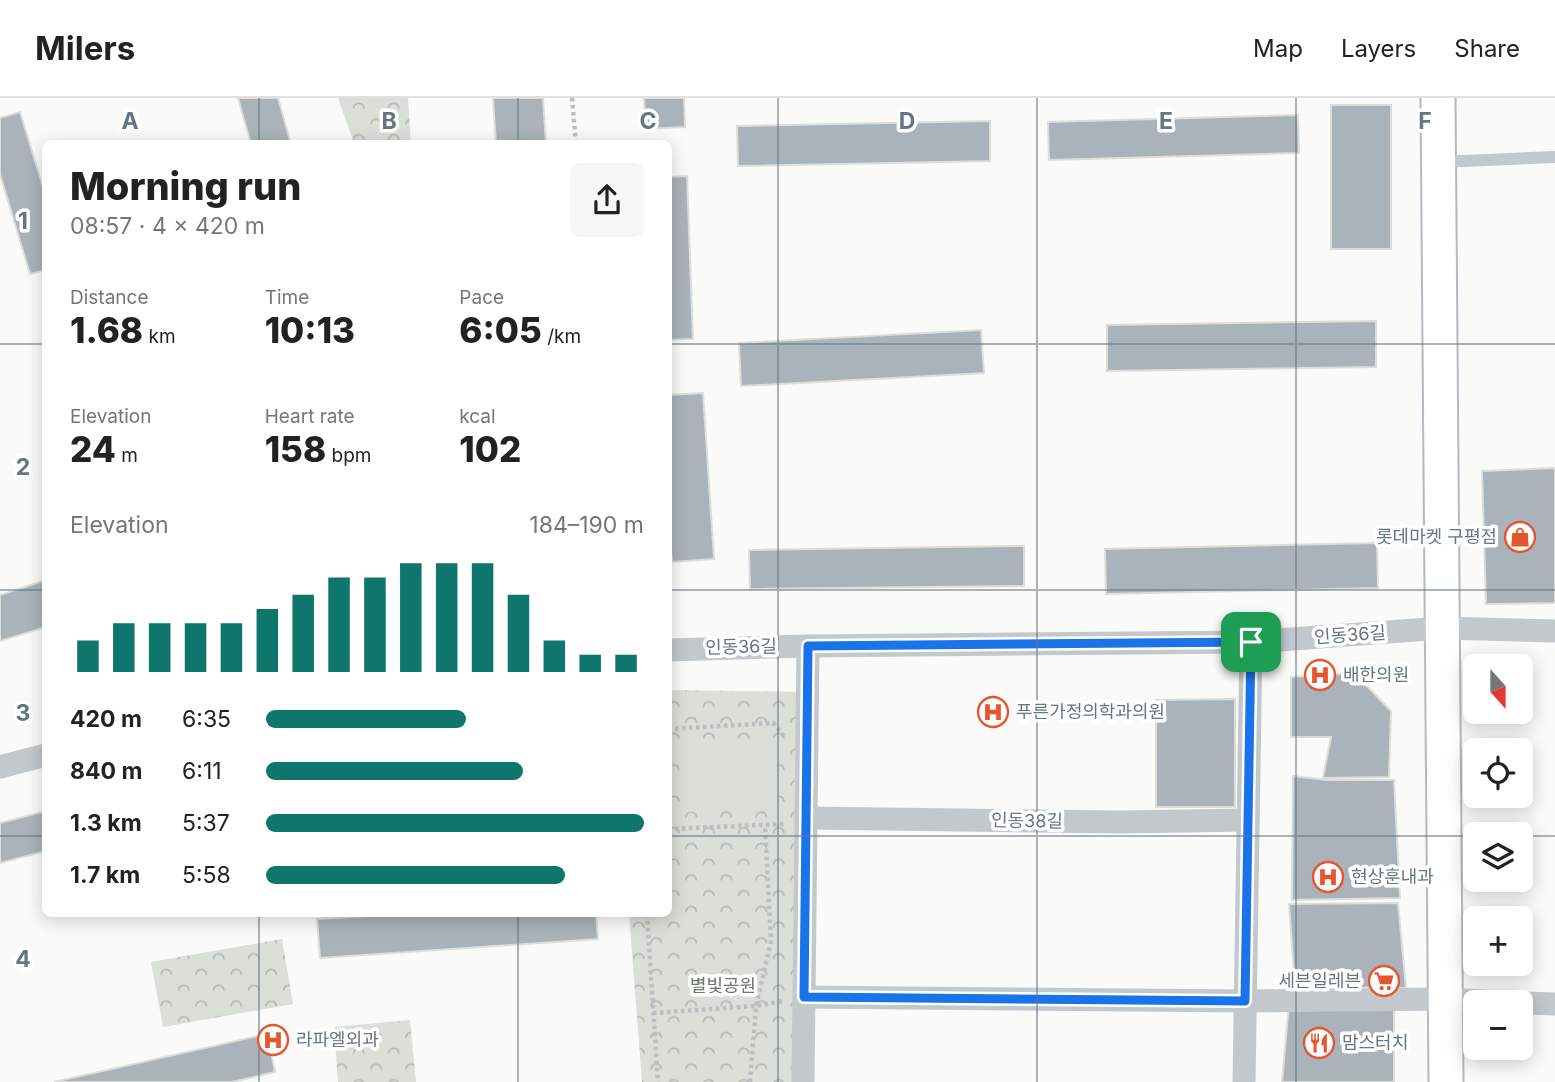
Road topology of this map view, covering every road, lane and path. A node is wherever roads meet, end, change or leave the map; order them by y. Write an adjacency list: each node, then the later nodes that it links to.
1 (572, 98): 3 (path)
2 (1438, 98): 5 (street)
3 (576, 140)
4 (1555, 157): 5 (lane)
5 (1439, 162): 6 (street)
6 (1443, 628): 7 (street, 인동36길); 8 (street, 인동36길); 21 (street)
7 (1555, 631)
8 (1251, 642): 9 (street, 인동36길); 15 (street)
9 (808, 646): 10 (street, 인동36길); 16 (street)
10 (672, 650)
11 (672, 729): 12 (path)
12 (790, 742)
13 (42, 756): 14 (street)
14 (0, 767)
15 (1248, 820): 16 (street, 인동38길); 23 (street)
16 (798, 821): 17 (path); 20 (street)
17 (765, 825): 18 (path); 26 (path)
18 (672, 829)
19 (647, 917): 27 (path)
20 (804, 997): 23 (street); 26 (path); 30 (street)
21 (1446, 999): 22 (street); 23 (street); 32 (street)
22 (1463, 1000)
23 (1245, 1001): 31 (street)
24 (1533, 1003): 25 (street)
25 (1555, 1004)
26 (756, 1006): 27 (path); 29 (path)
27 (653, 1013): 28 (path)
28 (658, 1082)
29 (750, 1082)
30 (803, 1082)
31 (1244, 1082)
32 (1446, 1082)

